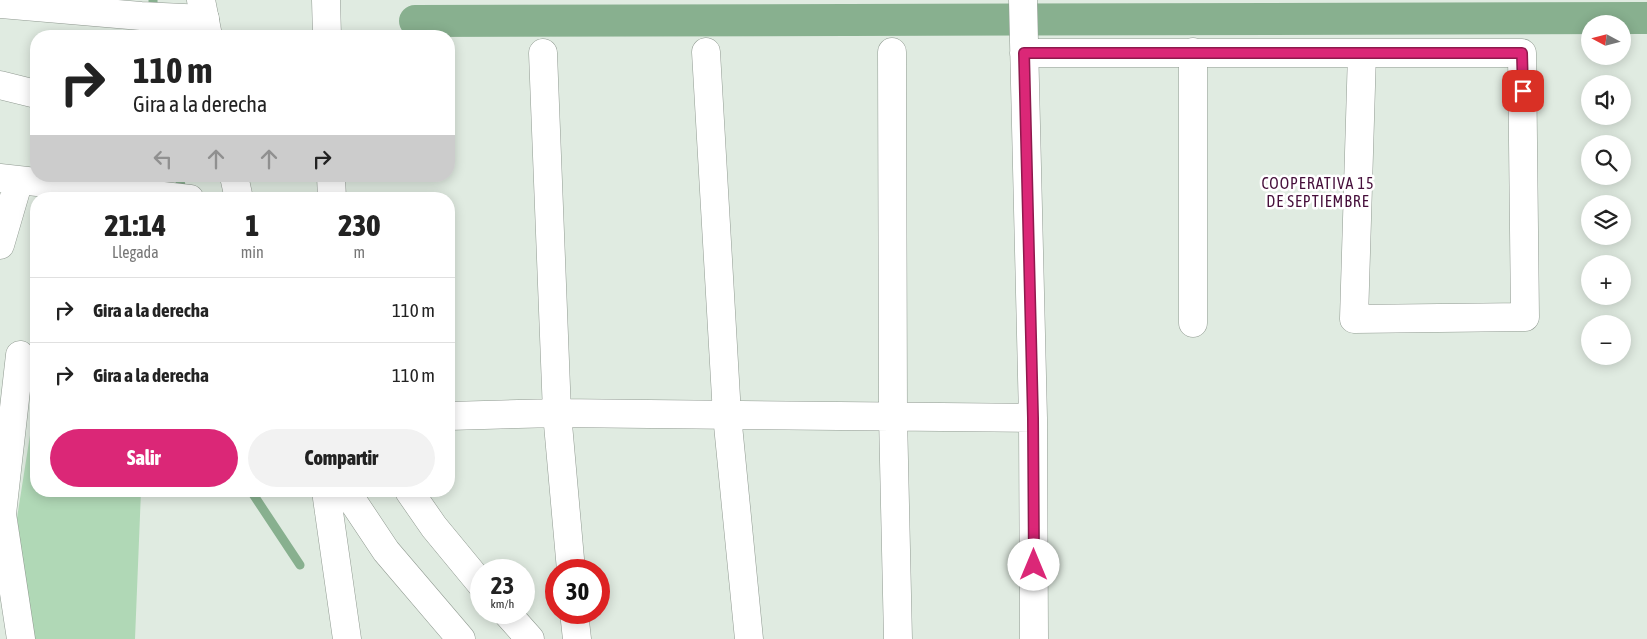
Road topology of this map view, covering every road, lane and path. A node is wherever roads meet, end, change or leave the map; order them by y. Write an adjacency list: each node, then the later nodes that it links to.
1 (326, 0): 5 (street)
2 (1023, 0): 6 (street)
3 (0, 4): 4 (street)
4 (205, 18)
5 (327, 30)
6 (1024, 47): 9 (street); 25 (street)
7 (706, 52): 22 (street)
8 (892, 52): 24 (street)
9 (1193, 52): 11 (street); 19 (street)
10 (543, 53): 21 (street)
11 (1362, 53): 11 (street)
12 (0, 84): 13 (street)
13 (30, 92)
14 (9, 179): 15 (street); 18 (street)
15 (30, 181)
16 (36, 182): 17 (street)
17 (127, 192)
18 (0, 245)
19 (1193, 322)
20 (19, 355): 33 (street)
21 (557, 413): 22 (street); 23 (street); 29 (street)
22 (727, 415): 24 (street); 38 (street)
23 (455, 416)
24 (893, 416): 25 (street); 39 (street)
25 (1033, 418): 40 (street)
26 (327, 497): 34 (street)
27 (350, 497): 35 (street)
28 (413, 497): 30 (street)
29 (569, 559)
30 (470, 571)
31 (517, 624): 36 (street)
32 (575, 624): 37 (street)
33 (21, 639)
34 (347, 639)
35 (461, 639)
36 (530, 639)
37 (577, 639)
38 (749, 639)
39 (898, 639)
40 (1034, 639)

